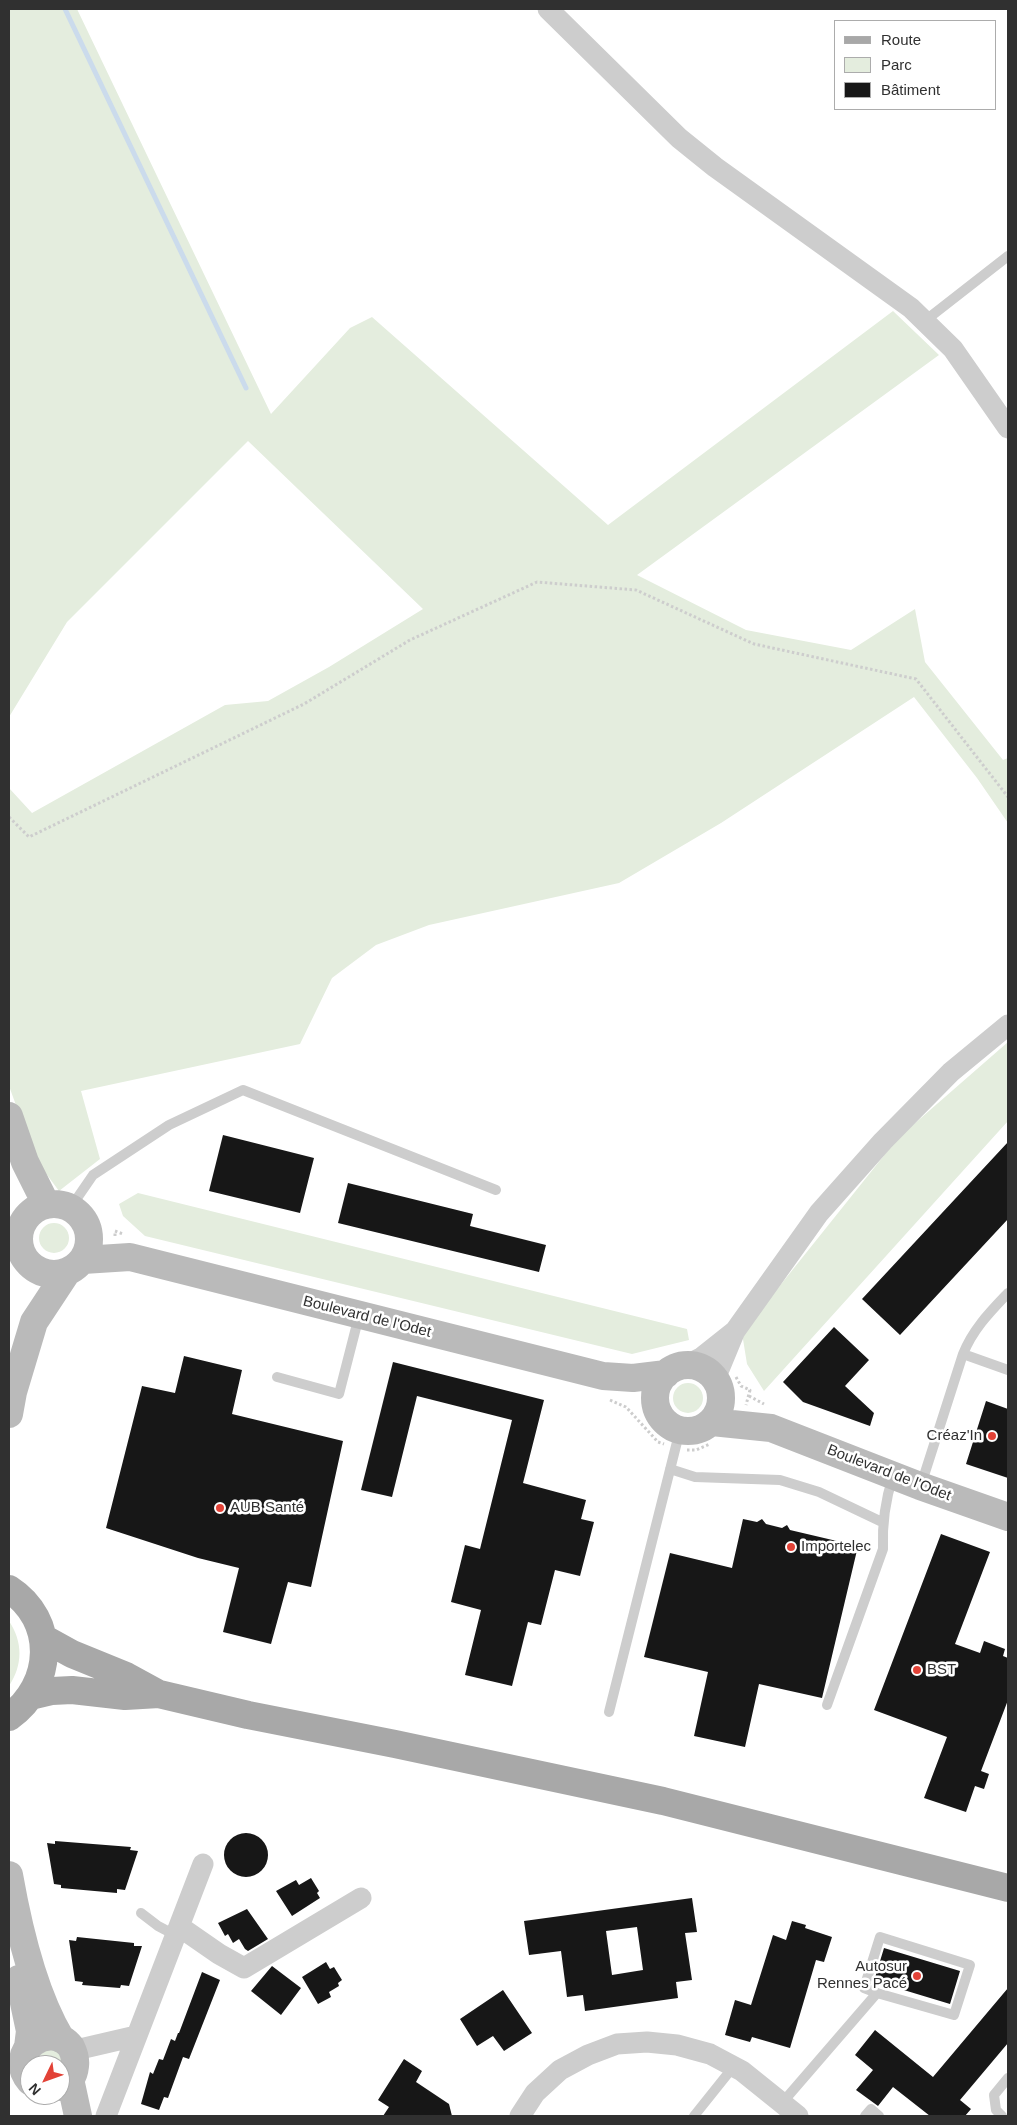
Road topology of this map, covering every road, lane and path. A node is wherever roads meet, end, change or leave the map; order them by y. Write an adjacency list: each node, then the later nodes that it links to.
1 (548, 9): 3 (street)
2 (1008, 256): 3 (lane)
3 (926, 320): 4 (street)
4 (1008, 428)
5 (1008, 797): 6 (path)
6 (9, 818)
7 (1008, 1025): 17 (street)
8 (9, 1116): 10 (street)
9 (496, 1190): 10 (lane)
10 (68, 1213): 11 (street, Boulevard de l'Odet); 12 (street); 13 (street)
11 (130, 1257): 13 (street, Boulevard de l'Odet); 15 (street, Boulevard de l'Odet)
12 (28, 1263): 13 (street); 16 (street)
13 (75, 1266): 16 (street)
14 (1008, 1294): 18 (lane)
15 (360, 1315): 21 (lane); 23 (street, Boulevard de l'Odet)
16 (34, 1322): 25 (street)
17 (734, 1332): 19 (street); 22 (street)
18 (963, 1354): 20 (lane); 31 (lane)
19 (677, 1369): 22 (street, Boulevard de l'Odet); 23 (street, Boulevard de l'Odet); 24 (street)
20 (1008, 1370)
21 (277, 1378)
22 (718, 1385): 26 (street, Boulevard de l'Odet); 27 (street)
23 (606, 1388): 24 (street, Boulevard de l'Odet); 28 (path)
24 (656, 1406): 28 (street, Boulevard de l'Odet)
25 (9, 1414)
26 (771, 1428): 27 (street, Boulevard de l'Odet); 30 (street, Boulevard de l'Odet)
27 (713, 1432): 28 (street, Boulevard de l'Odet); 28 (path)
28 (678, 1439): 29 (lane)
29 (670, 1469): 33 (lane); 39 (lane)
30 (893, 1476): 31 (street, Boulevard de l'Odet); 33 (lane)
31 (920, 1486): 32 (street, Boulevard de l'Odet)
32 (1008, 1517)
33 (882, 1522): 38 (lane)
34 (10, 1589): 35 (main road)
35 (43, 1638): 36 (main road); 37 (main road)
36 (159, 1694): 37 (main road); 43 (main road)
37 (31, 1696): 40 (main road)
38 (827, 1705)
39 (609, 1712)
40 (9, 1717)
41 (203, 1864): 46 (street)
42 (9, 1875): 52 (street)
43 (1008, 1888)
44 (361, 1898): 46 (street)
45 (141, 1914): 46 (lane)
46 (178, 1931): 49 (street)
47 (9, 1937): 50 (street)
48 (877, 1993): 48 (lane); 57 (lane)
49 (136, 2036): 53 (street); 61 (street)
50 (20, 2055): 51 (street)
51 (61, 2055)
52 (62, 2055)
53 (70, 2060)
54 (734, 2066): 57 (street); 62 (street); 63 (lane)
55 (1008, 2078): 67 (lane)
56 (70, 2082): 60 (street)
57 (782, 2103): 64 (street)
58 (54, 2105): 59 (street)
59 (62, 2116)
60 (78, 2116)
61 (106, 2116)
62 (520, 2116)
63 (694, 2116)
64 (798, 2116)
65 (865, 2116): 66 (lane)
66 (879, 2116)
67 (1002, 2116)

